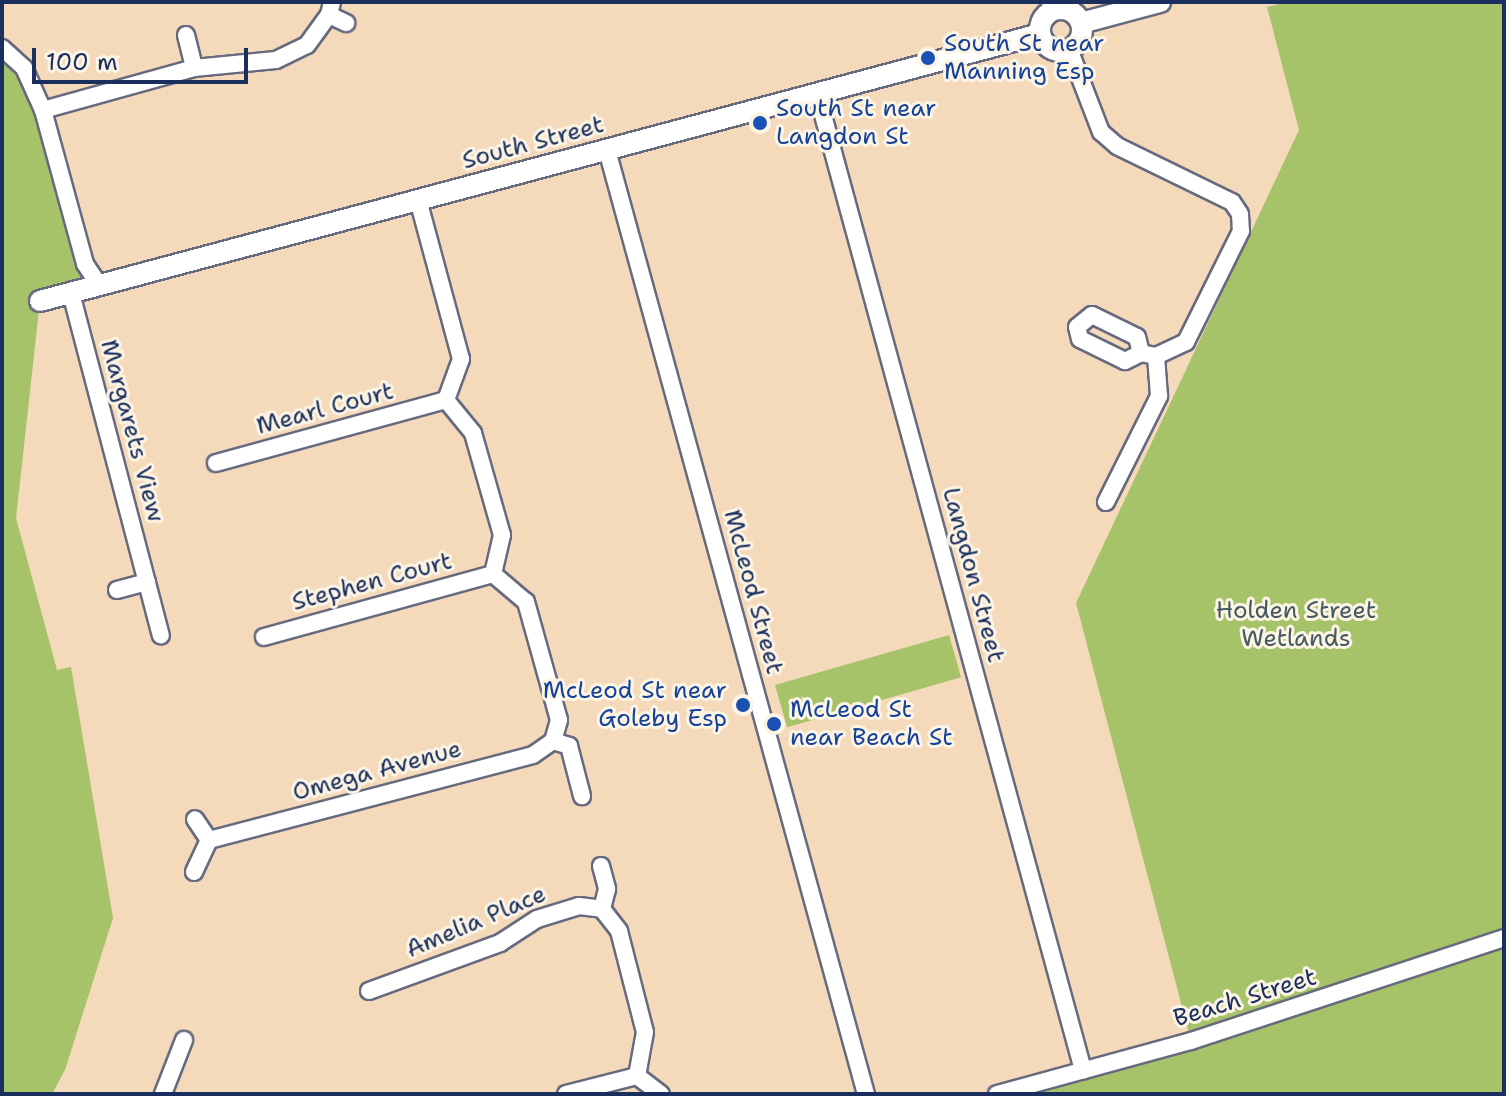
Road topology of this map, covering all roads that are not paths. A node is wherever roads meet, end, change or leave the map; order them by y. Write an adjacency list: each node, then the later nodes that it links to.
1 (1160, 2): 5 (street)
2 (1051, 6): 5 (street); 6 (street)
3 (330, 8): 4 (street); 10 (street)
4 (346, 23)
5 (1081, 23): 9 (street)
6 (1040, 34): 9 (street); 11 (street, South Street)
7 (186, 35): 10 (street)
8 (2, 48): 12 (street)
9 (1069, 49): 20 (street)
10 (194, 68): 12 (street)
11 (817, 93): 13 (street, South Street); 36 (street, Langdon Street)
12 (43, 110): 15 (street)
13 (607, 150): 14 (street, South Street); 41 (street, McLeod Street)
14 (418, 200): 15 (street, South Street); 18 (street)
15 (99, 285): 16 (street, South Street)
16 (71, 293): 17 (street, South Street); 22 (street, Margarets View)
17 (40, 301)
18 (446, 400): 19 (street, Mearl Court); 21 (street)
19 (216, 463)
20 (1106, 502)
21 (493, 574): 25 (street, Stephen Court); 26 (street)
22 (147, 582): 23 (street); 24 (street, Margarets View)
23 (117, 590)
24 (161, 635)
25 (264, 637)
26 (553, 741): 27 (street); 29 (street, Omega Avenue)
27 (582, 796)
28 (195, 819): 29 (street)
29 (209, 840): 31 (street)
30 (601, 866): 32 (street)
31 (194, 872)
32 (602, 909): 34 (street, Amelia Place); 37 (street)
33 (1504, 938): 36 (street, Beach Street)
34 (369, 991)
35 (184, 1040): 38 (street)
36 (1083, 1070): 42 (street, Beach Street)
37 (637, 1076): 39 (street); 40 (street)
38 (163, 1094)
39 (566, 1094)
40 (661, 1094)
41 (866, 1094)
42 (997, 1094)

